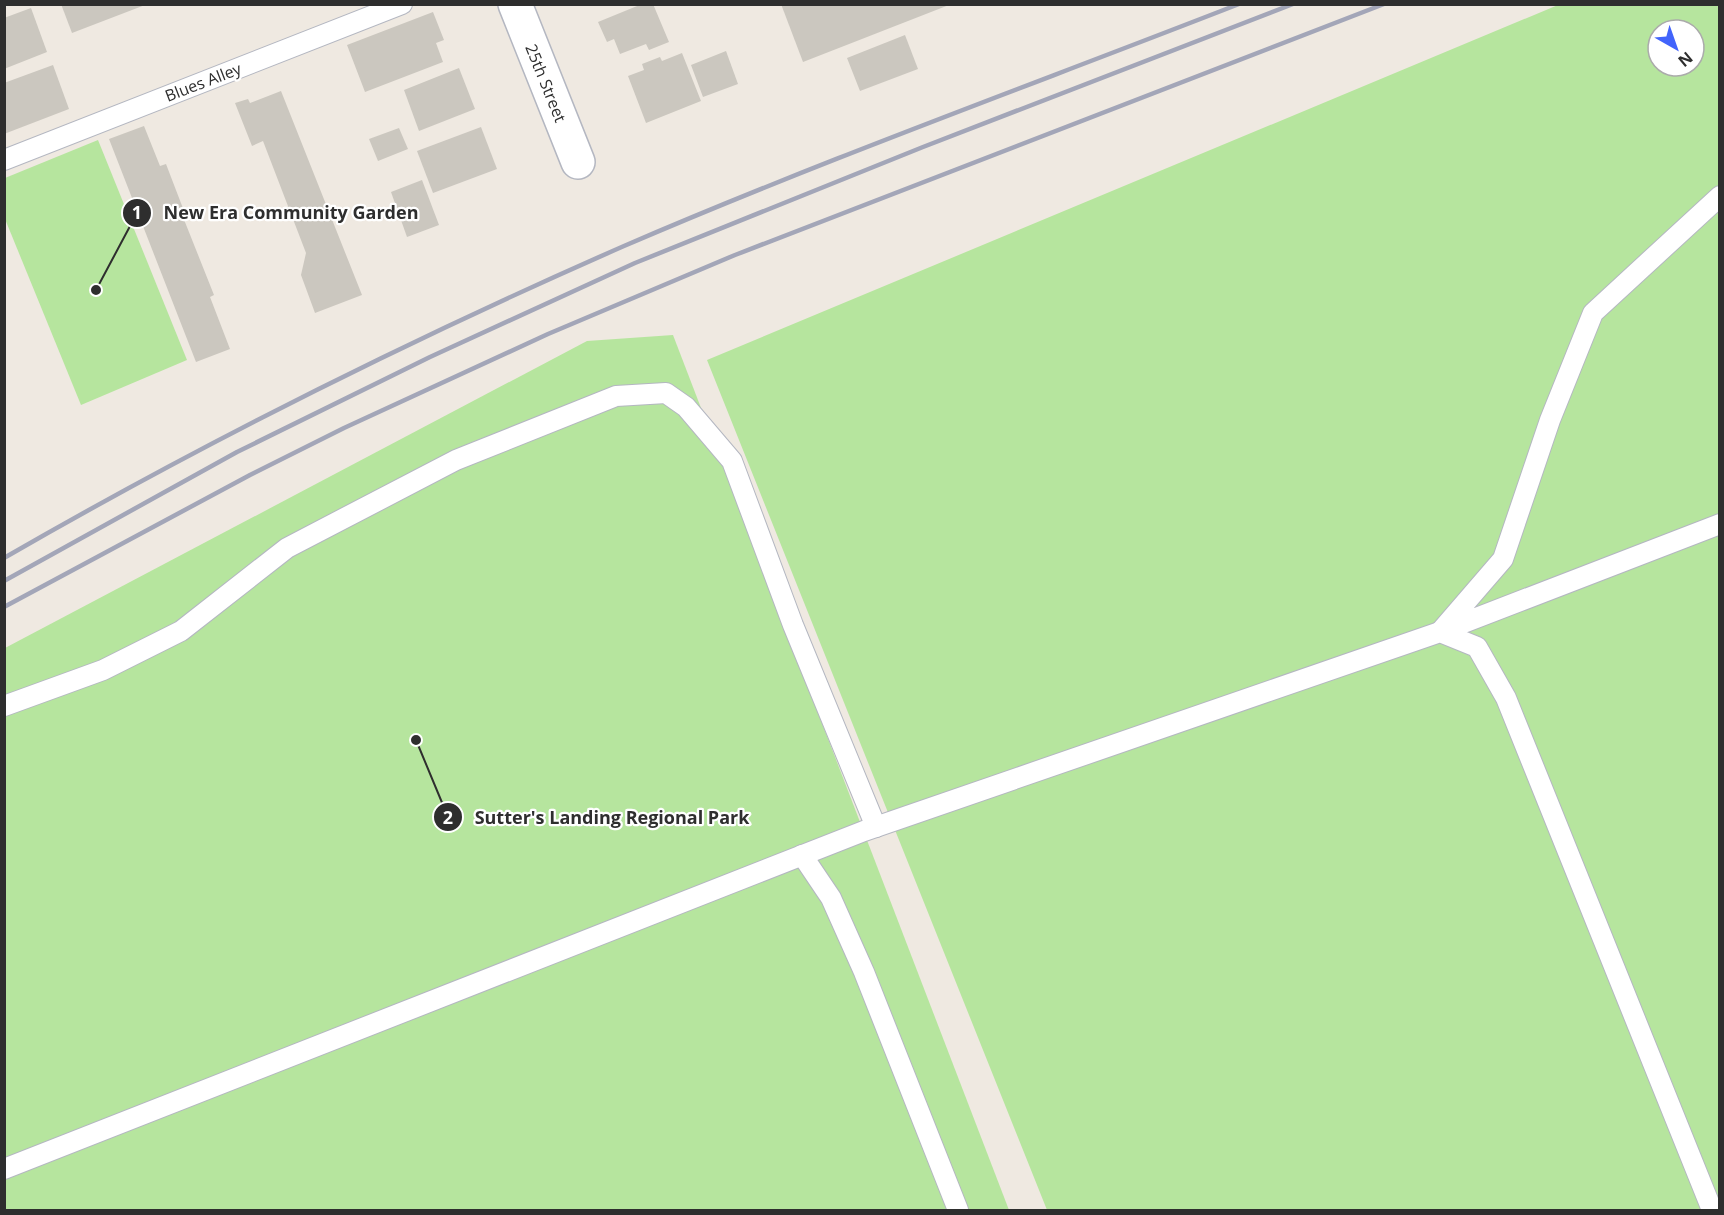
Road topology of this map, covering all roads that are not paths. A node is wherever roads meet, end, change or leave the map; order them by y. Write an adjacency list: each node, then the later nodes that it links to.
1 (402, 4): 3 (lane, Blues Alley)
2 (515, 4): 4 (street, 25th Street)
3 (4, 160)
4 (578, 162)
5 (1719, 196): 7 (lane)
6 (1719, 524): 7 (lane)
7 (1440, 632): 9 (lane); 13 (lane)
8 (4, 706): 9 (lane)
9 (876, 827): 10 (lane)
10 (802, 855): 11 (lane); 12 (lane)
11 (4, 1169)
12 (958, 1210)
13 (1712, 1210)

